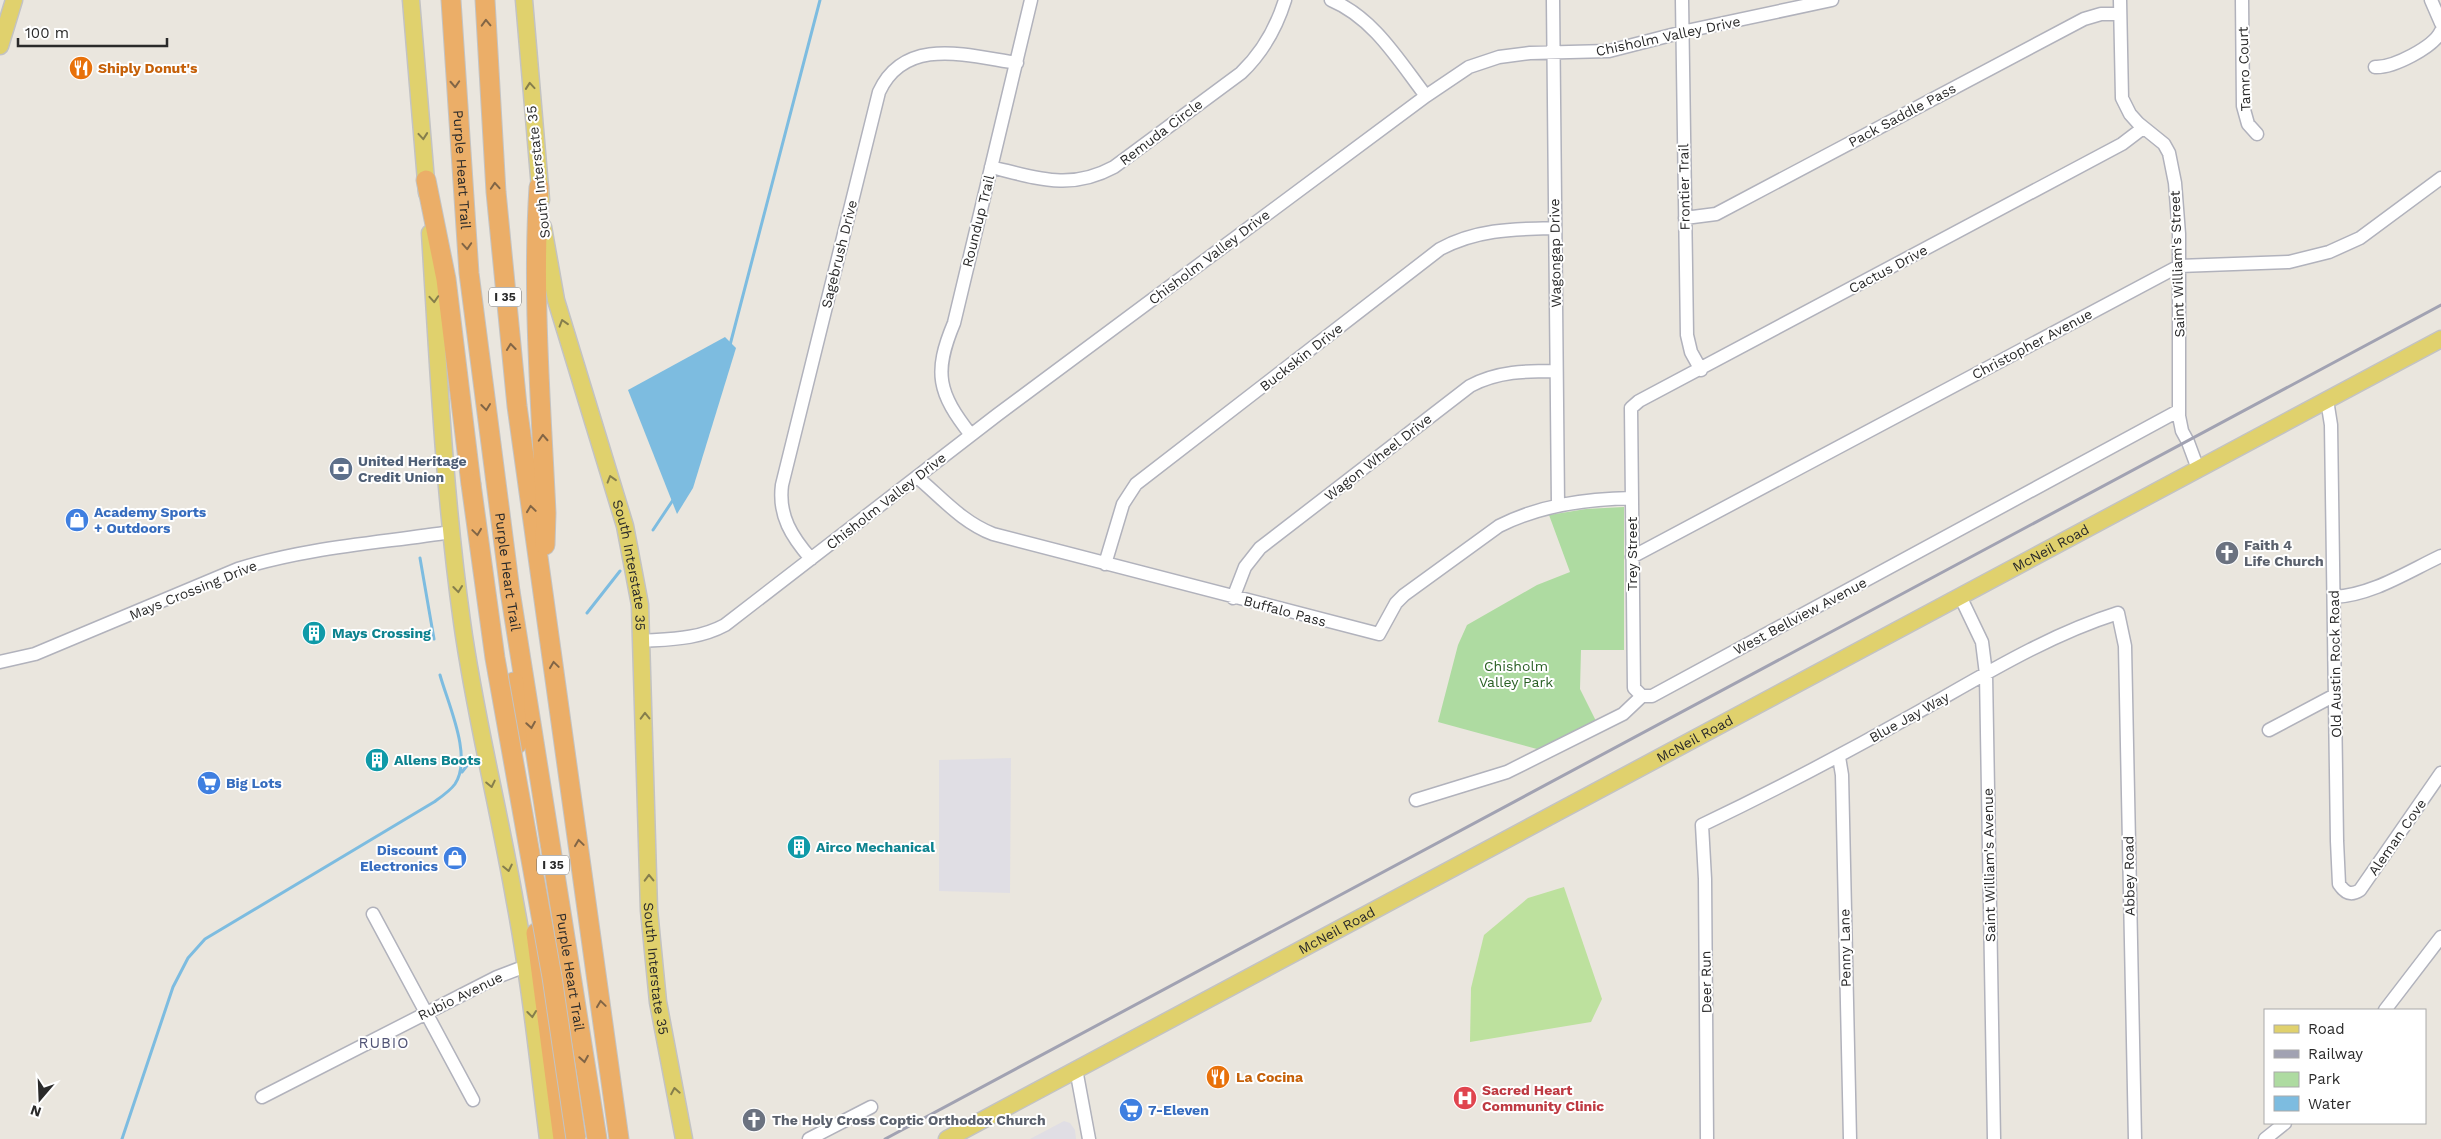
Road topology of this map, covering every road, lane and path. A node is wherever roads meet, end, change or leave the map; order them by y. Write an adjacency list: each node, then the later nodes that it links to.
1 (14, 0): 19 (main road)
2 (411, 0): 28 (main road, one-way to 28)
3 (451, 0): 52 (highway, Purple Heart Trail / I 35, one-way to 52)
4 (485, 0): 53 (highway, Purple Heart Trail / I 35, one-way to 4)
5 (524, 0): 29 (main road, South Interstate 35, one-way to 5)
6 (1031, 0): 21 (street, Roundup Trail)
7 (1285, 0): 26 (street, Remuda Circle)
8 (1331, 0): 23 (street)
9 (1553, 0): 20 (street, Wagongap Drive)
10 (1682, 0): 18 (street, Frontier Trail)
11 (1832, 0): 18 (street, Chisholm Valley Drive)
12 (2120, 0): 15 (street, Saint William's Street)
13 (2242, 0): 25 (street, Tamro Court)
14 (2431, 0): 16 (street)
15 (2120, 14): 24 (street, Saint William's Street); 30 (street, Pack Saddle Pass)
16 (2441, 23)
17 (2441, 31): 22 (street)
18 (1683, 32): 20 (street, Chisholm Valley Drive); 30 (street, Frontier Trail)
19 (0, 46)
20 (1553, 52): 23 (street, Chisholm Valley Drive); 31 (street, Wagongap Drive)
21 (1018, 63): 26 (street, Roundup Trail); 50 (street, Sagebrush Drive)
22 (2375, 67)
23 (1426, 96): 41 (street, Chisholm Valley Drive)
24 (2143, 128): 32 (street, Saint William's Street); 36 (street, Cactus Drive)
25 (2256, 134)
26 (992, 167): 41 (street, Roundup Trail)
27 (2441, 178): 32 (street, Christopher Avenue)
28 (426, 180): 47 (main road, one-way to 47); 82 (highway, one-way to 82, bridge)
29 (539, 187): 53 (highway, one-way to 29); 58 (main road, South Interstate 35, one-way to 29)
30 (1685, 218): 36 (street, Frontier Trail)
31 (1555, 228): 35 (street, Wagongap Drive); 51 (street, Buckskin Drive)
32 (2179, 266): 34 (street, Saint William's Street); 49 (street, Christopher Avenue)
33 (2441, 339): 37 (main road, McNeil Road)
34 (2180, 368): 39 (street, Saint William's Street); 42 (street, Saint William's Street)
35 (1556, 370): 46 (street, Wagongap Drive); 56 (street, Wagon Wheel Drive)
36 (1701, 370): 38 (street, Cactus Drive)
37 (2327, 400): 43 (main road, McNeil Road); 55 (street, Old Austin Rock Road)
38 (1631, 408): 45 (street, Trey Street)
39 (2178, 411): 40 (street, West Bellview Avenue); 42 (street, Saint William's Street)
40 (2145, 430): 42 (street); 62 (street, West Bellview Avenue)
41 (971, 435): 44 (street, Chisholm Valley Drive)
42 (2185, 436): 43 (street, Saint William's Street)
43 (2198, 469): 54 (main road, McNeil Road)
44 (918, 477): 50 (street, Chisholm Valley Drive); 51 (street, Buffalo Pass)
45 (1632, 498): 46 (street, Buffalo Pass); 49 (street, Trey Street)
46 (1558, 506): 56 (street, Buffalo Pass)
47 (451, 532): 59 (street, Mays Crossing Drive); 71 (main road, one-way to 71)
48 (2441, 556): 55 (street)
49 (1632, 557): 62 (street, Trey Street)
50 (812, 559): 58 (street, Chisholm Valley Drive)
51 (1105, 564): 56 (street, Buffalo Pass)
52 (510, 591): 81 (highway); 83 (highway, Purple Heart Trail / I 35, one-way to 83)
53 (544, 591): 84 (highway, Purple Heart Trail / I 35, one-way to 53)
54 (1960, 596): 60 (street, Saint William's Avenue); 74 (main road, McNeil Road)
55 (2334, 597): 61 (street, Old Austin Rock Road)
56 (1233, 598)
57 (2118, 613): 60 (street, Blue Jay Way); 91 (street, Abbey Road)
58 (643, 641): 79 (main road, South Interstate 35, one-way to 58)
59 (0, 662)
60 (1986, 674): 64 (street, Blue Jay Way); 90 (street, Saint William's Avenue)
61 (2336, 695): 63 (street); 68 (street, Old Austin Rock Road)
62 (1642, 696): 66 (street, West Bellview Avenue)
63 (2269, 730)
64 (1839, 757): 67 (street, Blue Jay Way); 89 (street, Penny Lane)
65 (2441, 773): 68 (street, Aleman Cove)
66 (1416, 800)
67 (1702, 825): 88 (street, Deer Run)
68 (2348, 893)
69 (373, 914): 73 (street)
70 (2441, 937): 72 (street)
71 (526, 966): 73 (street, Rubio Avenue); 80 (main road, one-way to 80)
72 (2386, 1009)
73 (427, 1013): 75 (street, Rubio Avenue); 76 (street)
74 (1076, 1069): 86 (main road, McNeil Road); 87 (street)
75 (262, 1097)
76 (474, 1100)
77 (871, 1108): 85 (street)
78 (2284, 1124): 92 (street)
79 (680, 1134)
80 (548, 1139)
81 (563, 1139)
82 (576, 1139)
83 (597, 1139)
84 (619, 1139)
85 (809, 1139)
86 (947, 1139)
87 (1089, 1139)
88 (1707, 1139)
89 (1850, 1139)
90 (1994, 1139)
91 (2135, 1139)
92 (2265, 1139)

